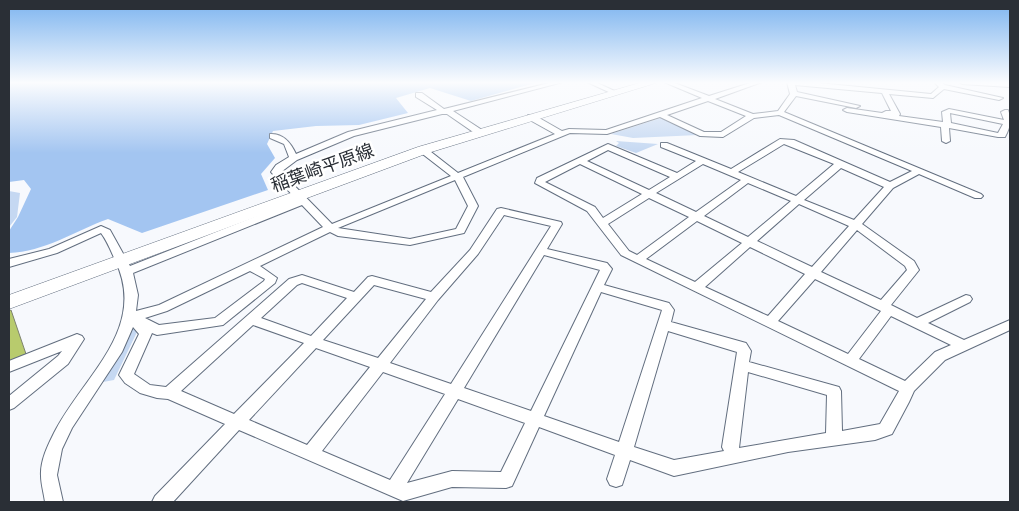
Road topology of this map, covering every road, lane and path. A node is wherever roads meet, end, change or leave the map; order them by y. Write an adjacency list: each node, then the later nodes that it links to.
1 (436, 106): 11 (street)
2 (469, 106): 11 (street)
3 (572, 106): 17 (main road, 稲葉崎平原線)
4 (685, 106): 15 (street)
5 (727, 106): 16 (street)
6 (785, 106): 13 (street)
7 (854, 106): 8 (street)
8 (892, 106)
9 (965, 106): 14 (street)
10 (847, 110): 18 (street)
11 (446, 112): 20 (street); 26 (street)
12 (1005, 112): 19 (street)
13 (780, 113): 16 (street); 30 (street)
14 (959, 113): 18 (street); 19 (street)
15 (661, 114): 16 (street); 21 (street)
16 (752, 116)
17 (531, 118): 20 (main road, 稲葉崎平原線); 21 (street)
18 (946, 125): 19 (street); 23 (street)
19 (1008, 127)
20 (479, 132): 25 (main road, 稲葉崎平原線)
21 (561, 134): 33 (street)
22 (273, 136): 26 (street)
23 (946, 140)
24 (664, 145): 28 (street)
25 (423, 150): 33 (street); 38 (main road, 稲葉崎平原線)
26 (294, 158): 38 (street)
27 (581, 161): 32 (street); 36 (street); 41 (street)
28 (702, 161): 31 (street); 32 (street)
29 (840, 164): 31 (street); 35 (street); 39 (street)
30 (919, 171): 35 (street); 37 (street)
31 (731, 173): 34 (street)
32 (677, 176): 36 (street)
33 (458, 177): 43 (street); 43 (street)
34 (747, 180): 39 (street); 40 (street)
35 (890, 186): 42 (street)
36 (648, 194): 40 (street); 41 (street)
37 (978, 196)
38 (300, 198): 43 (street); 49 (main road, 稲葉崎平原線)
39 (797, 200): 42 (street); 44 (street)
40 (696, 216): 44 (street); 46 (street)
41 (602, 223): 46 (street)
42 (857, 226): 50 (street); 57 (street)
43 (330, 228): 48 (street)
44 (749, 242): 50 (street); 52 (street)
45 (542, 250): 51 (street); 54 (street); 71 (street)
46 (638, 260): 52 (street)
47 (9, 264): 49 (street)
48 (251, 266): 58 (street); 58 (street)
49 (124, 267): 56 (main road, 稲葉崎平原線); 82 (street)
50 (812, 272): 57 (street); 60 (street)
51 (597, 287): 62 (street); 74 (street)
52 (696, 288): 60 (street)
53 (356, 296): 54 (street); 59 (street); 64 (street)
54 (434, 297): 68 (street)
55 (966, 299): 61 (street)
56 (9, 302)
57 (886, 308): 61 (street); 66 (street)
58 (132, 317): 72 (street)
59 (252, 320): 64 (street); 72 (street)
60 (770, 322): 66 (street)
61 (918, 323): 65 (street)
62 (663, 325): 67 (street); 77 (street)
63 (1010, 325): 65 (street)
64 (314, 341): 68 (street); 75 (street)
65 (962, 345): 70 (street)
66 (850, 361): 70 (street)
67 (742, 364): 76 (street); 79 (street)
68 (380, 365): 71 (street); 78 (street)
69 (9, 367): 73 (street)
70 (907, 388): 76 (street)
71 (455, 391): 74 (street); 81 (street)
72 (168, 393): 75 (street)
73 (9, 404)
74 (535, 420): 77 (street); 81 (street)
75 (237, 422): 78 (street); 83 (street)
76 (834, 439): 79 (street)
77 (625, 452): 79 (street); 80 (street)
78 (310, 454): 81 (street)
79 (735, 456)
80 (616, 479)
81 (394, 490)
82 (54, 502)
83 (160, 502)

